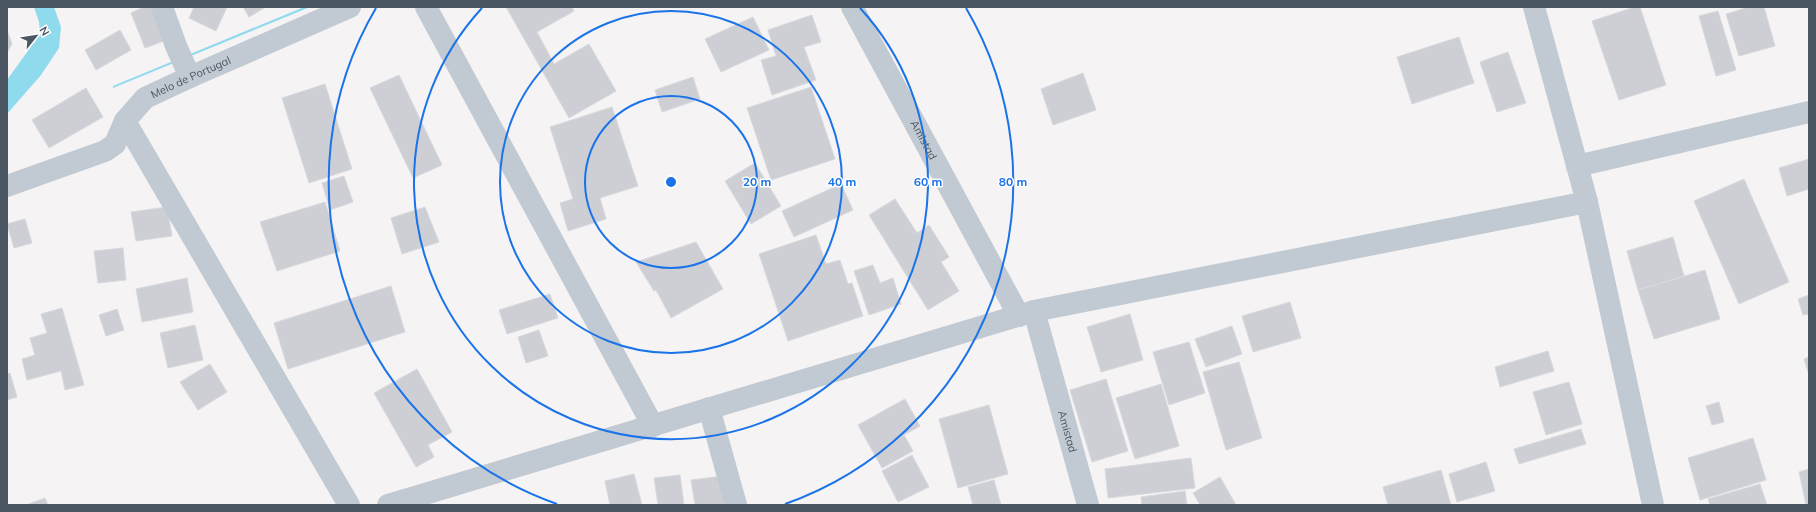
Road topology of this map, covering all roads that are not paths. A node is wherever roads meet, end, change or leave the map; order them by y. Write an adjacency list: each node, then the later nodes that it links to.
1 (162, 7): 6 (street)
2 (350, 7): 6 (street, Melo de Portugal)
3 (426, 7): 14 (street)
4 (852, 7): 12 (street, Amistad)
5 (1534, 7): 9 (street)
6 (190, 77): 8 (street, Melo de Portugal)
7 (1809, 112): 9 (street)
8 (125, 121): 10 (street, Melo de Portugal); 15 (street)
9 (1577, 166): 11 (street)
10 (7, 186)
11 (1588, 202): 12 (street); 19 (street)
12 (1026, 314): 13 (street); 18 (street, Amistad)
13 (709, 408): 14 (street); 17 (street)
14 (653, 426): 16 (street)
15 (348, 505)
16 (388, 505)
17 (736, 505)
18 (1088, 505)
19 (1653, 505)

